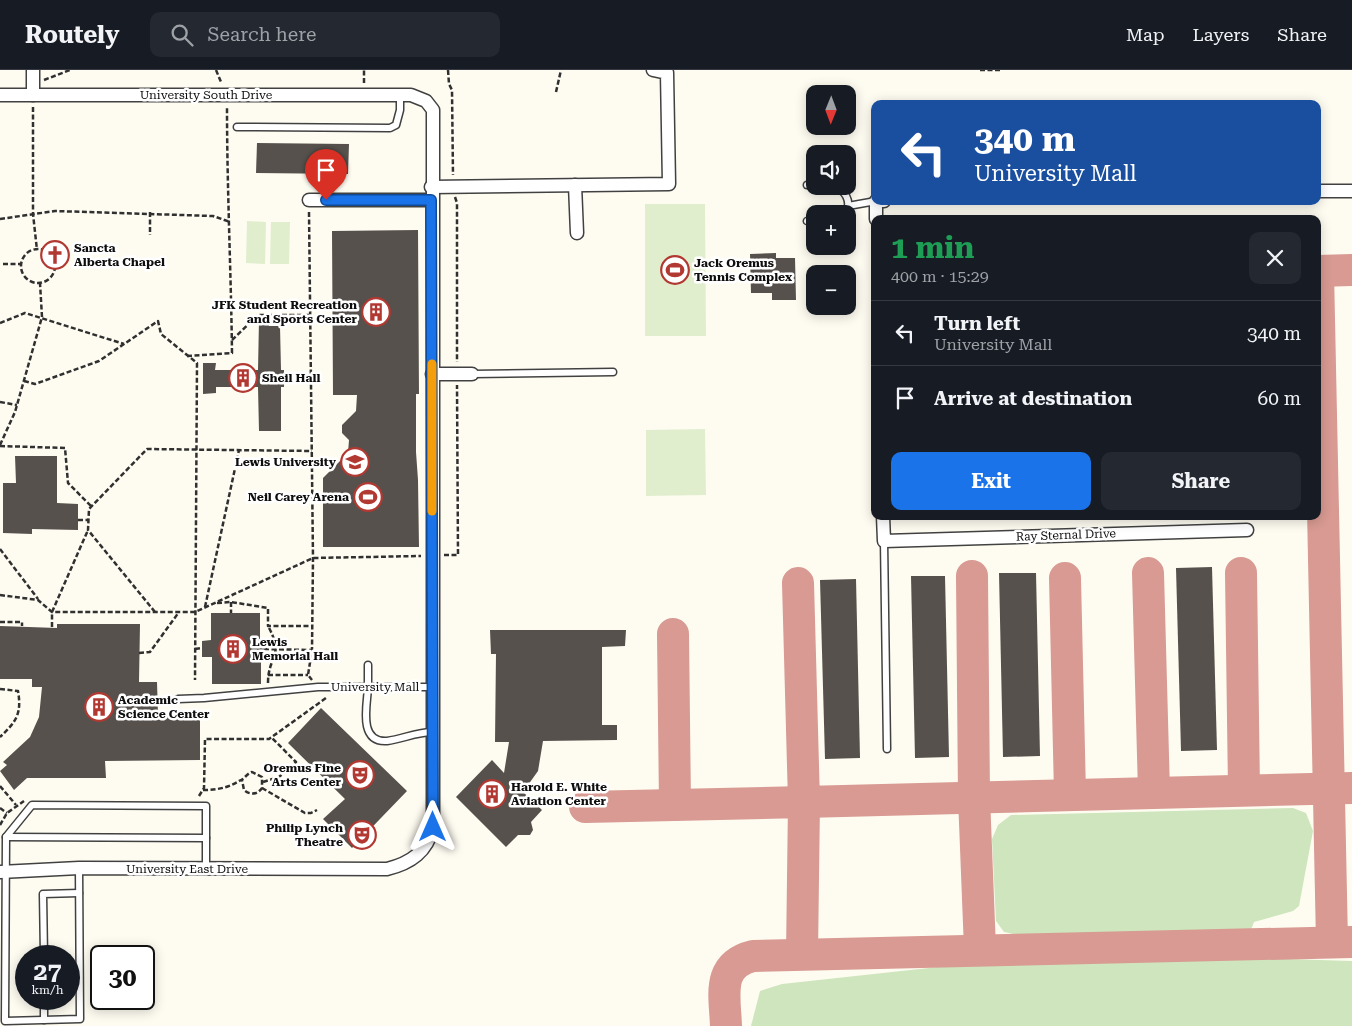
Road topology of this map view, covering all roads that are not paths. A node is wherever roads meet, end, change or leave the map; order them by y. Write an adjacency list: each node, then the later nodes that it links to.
1 (653, 70): 7 (street)
2 (33, 75): 4 (street)
3 (0, 95): 4 (street, University South Drive)
4 (33, 95): 5 (street, University South Drive)
5 (406, 95): 6 (lane); 10 (street)
6 (238, 127)
7 (575, 185): 10 (street); 14 (street)
8 (1321, 191): 9 (street)
9 (1352, 191)
10 (431, 193): 11 (street); 16 (street)
11 (308, 200)
12 (871, 202): 13 (lane)
13 (854, 205)
14 (577, 233)
15 (613, 372): 17 (lane)
16 (432, 374): 17 (street); 23 (street)
17 (472, 374)
18 (883, 520): 20 (street)
19 (1247, 530): 20 (street, Ray Sternal Drive)
20 (884, 541): 26 (lane)
21 (368, 665): 22 (lane)
22 (368, 687): 23 (lane, University Mall); 24 (lane, University Mall); 25 (lane)
23 (432, 687): 25 (street)
24 (178, 698)
25 (433, 732): 30 (street, University East Drive)
26 (887, 749)
27 (6, 836): 28 (lane); 28 (lane); 31 (lane)
28 (206, 838): 30 (lane)
29 (79, 868): 30 (street, University East Drive); 31 (street, University East Drive); 32 (lane)
30 (206, 868)
31 (2, 872): 35 (lane)
32 (79, 893): 33 (lane); 35 (lane)
33 (44, 945)
34 (44, 1010): 35 (lane)
35 (44, 1020)

